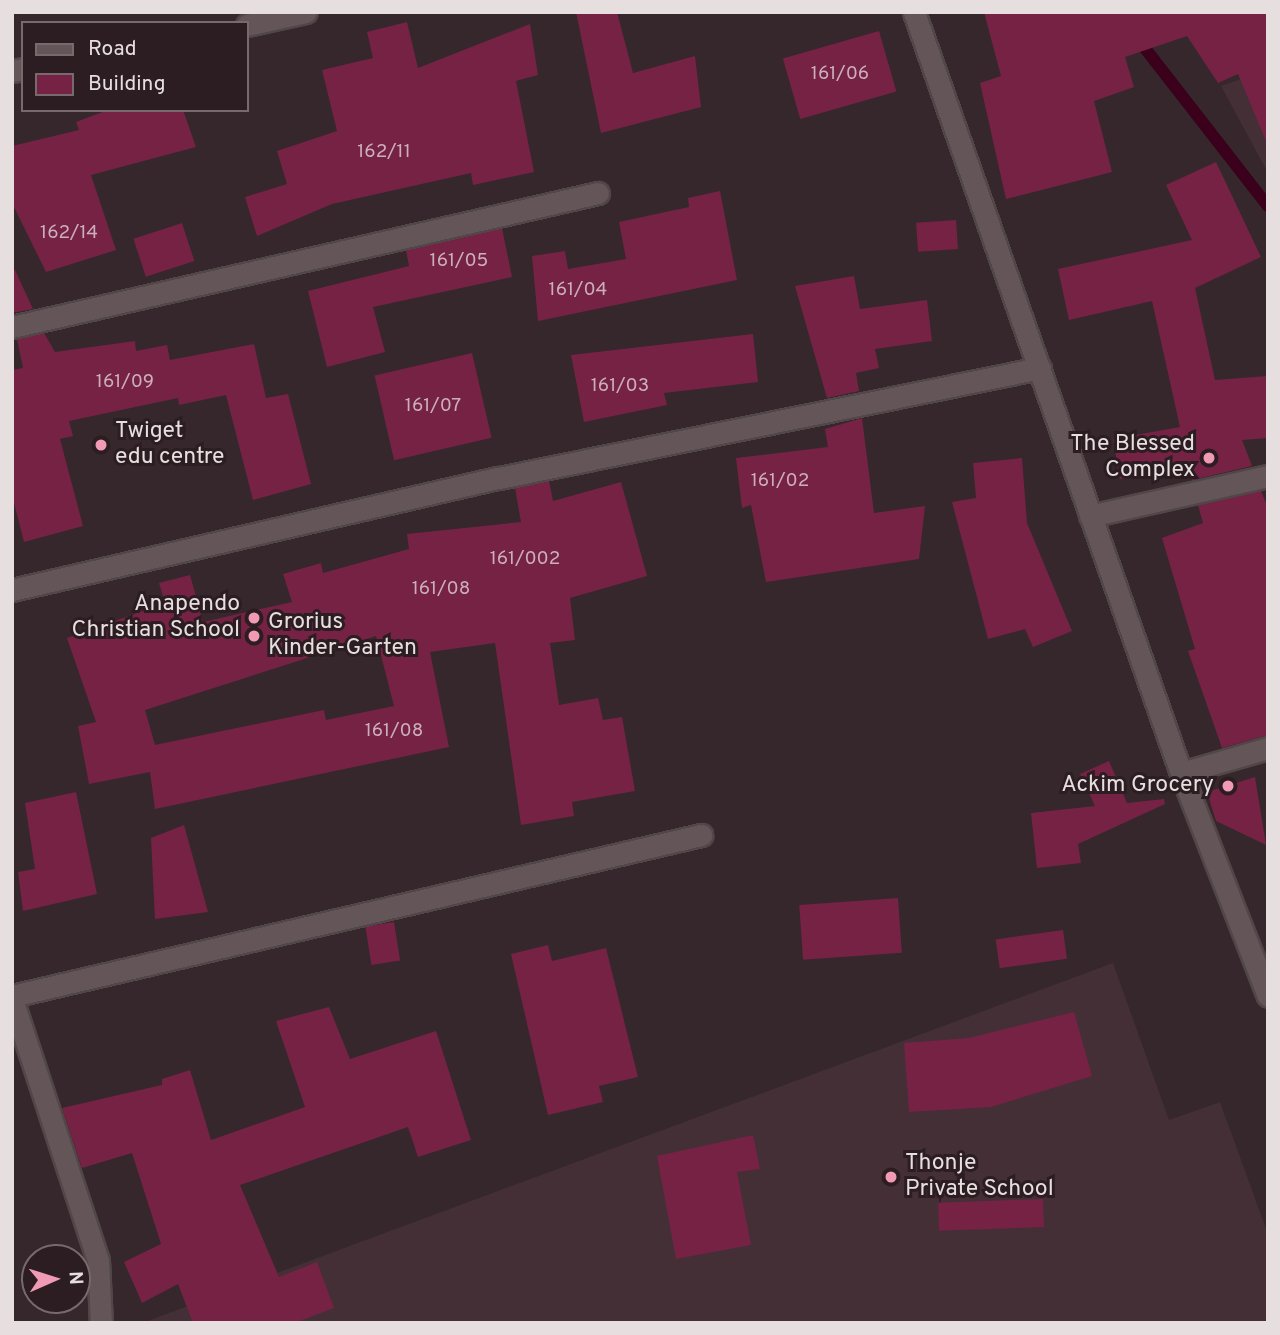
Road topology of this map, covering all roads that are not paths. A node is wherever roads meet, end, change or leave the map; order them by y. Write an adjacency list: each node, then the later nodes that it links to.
1 (306, 12): 3 (street)
2 (914, 12): 6 (street)
3 (248, 24)
4 (598, 193): 5 (street)
5 (12, 327)
6 (1040, 368): 8 (street); 9 (street)
7 (1268, 476): 8 (street)
8 (1090, 516): 11 (street)
9 (12, 590)
10 (1268, 748): 11 (street)
11 (1181, 772): 13 (street)
12 (701, 835): 14 (street)
13 (1268, 996)
14 (12, 998): 15 (street)
15 (101, 1323)

